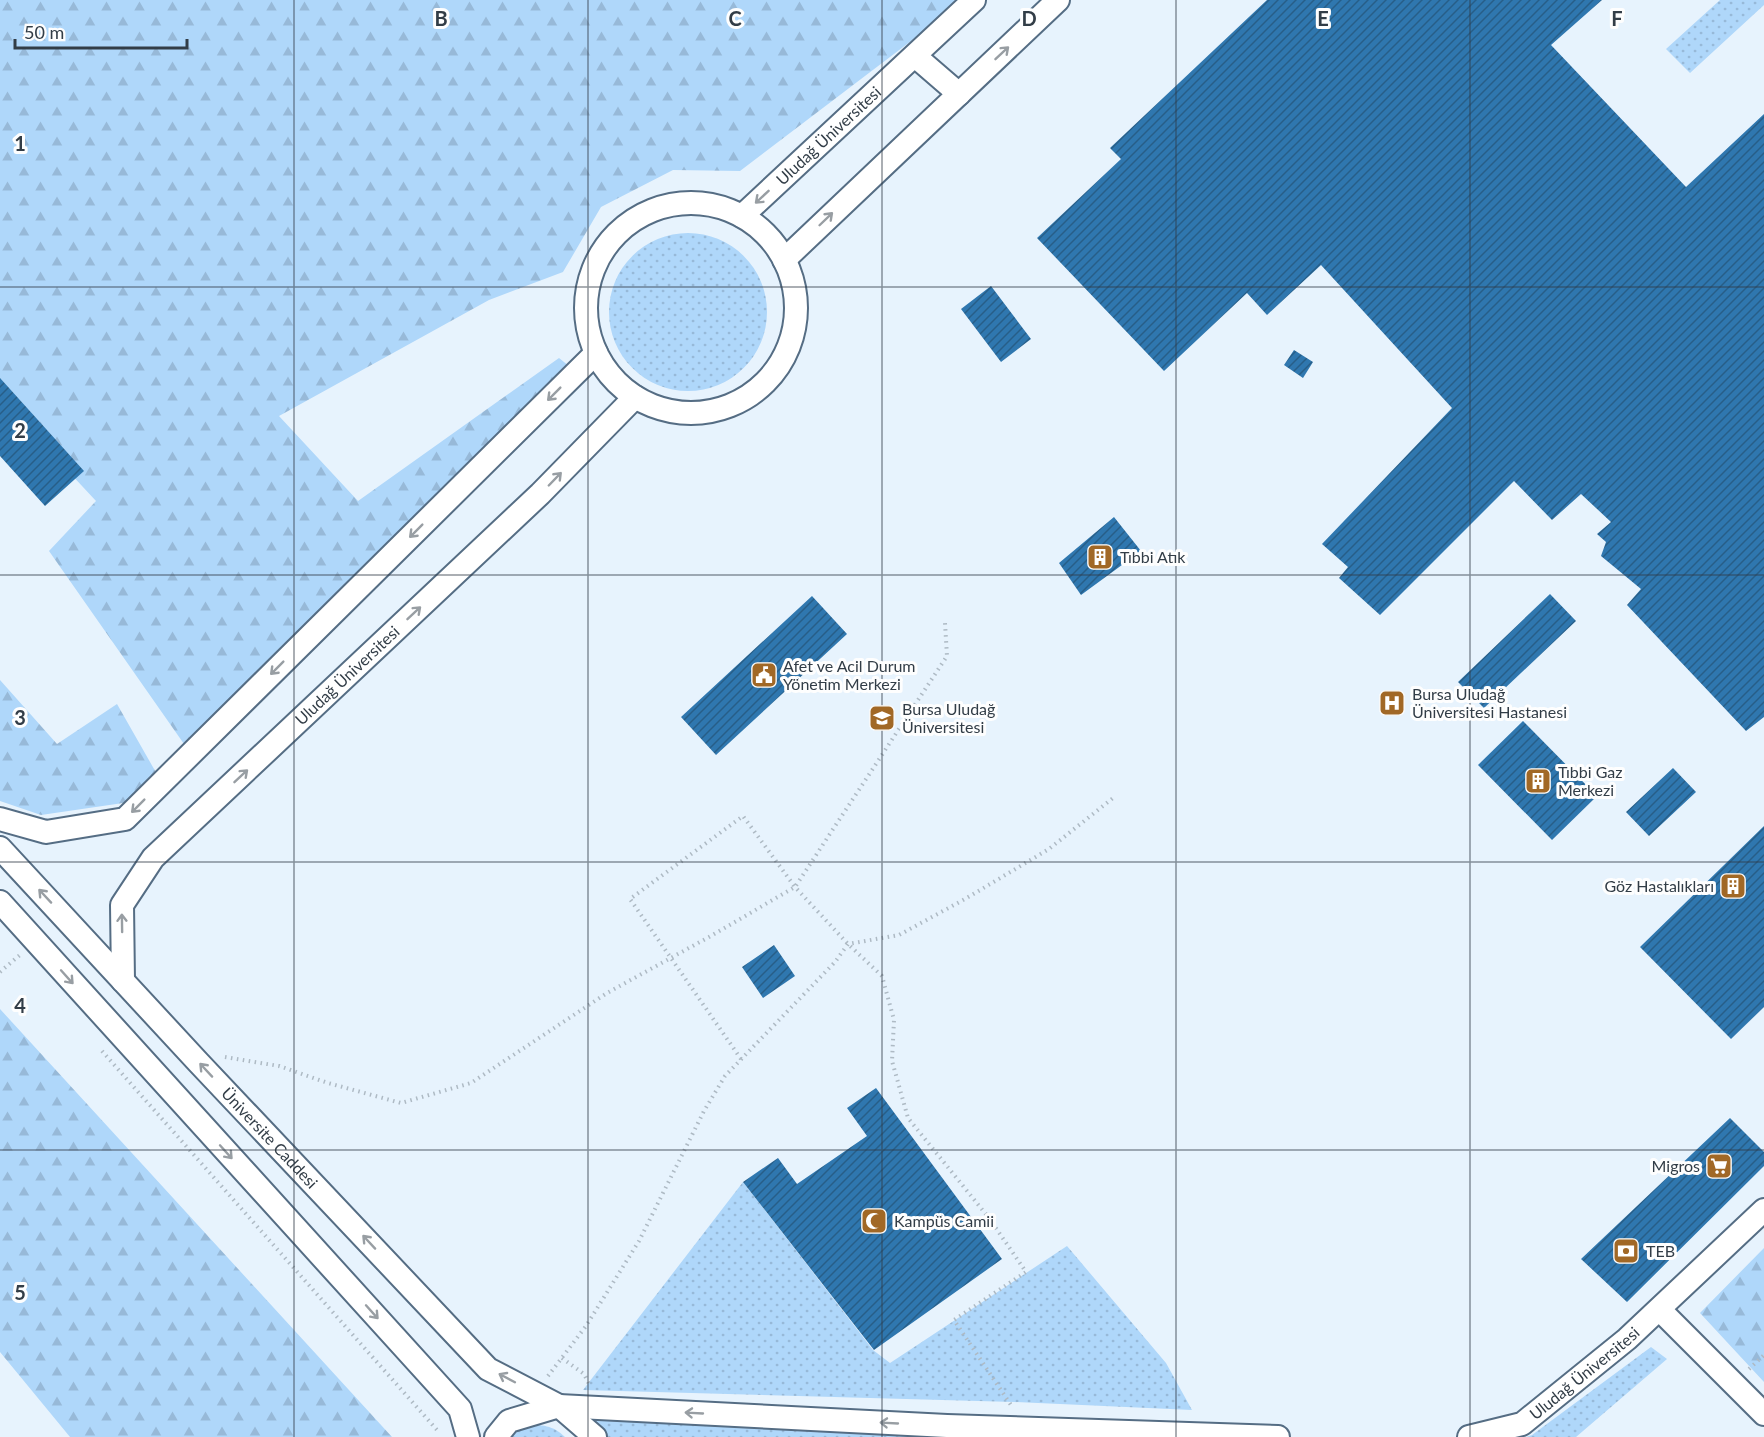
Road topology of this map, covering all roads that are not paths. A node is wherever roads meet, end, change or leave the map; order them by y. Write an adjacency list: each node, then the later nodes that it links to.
1 (974, 0): 3 (street, Uludağ Üniversitesi)
2 (1058, 0): 4 (street, one-way to 2)
3 (915, 56): 4 (street); 5 (street, Uludağ Üniversitesi, one-way to 5)
4 (959, 94): 6 (street, one-way to 4)
5 (742, 216): 6 (street); 7 (street)
6 (784, 260): 8 (street)
7 (596, 353): 8 (street); 9 (street, one-way to 9)
8 (635, 397): 12 (street, Uludağ Üniversitesi, one-way to 8)
9 (0, 819)
10 (0, 848): 12 (street, Üniversite Caddesi, one-way to 10)
11 (0, 902): 18 (street, one-way to 18)
12 (123, 981): 15 (street, Üniversite Caddesi, one-way to 12)
13 (1764, 1210): 14 (street, Uludağ Üniversitesi)
14 (1660, 1310): 16 (street); 23 (street, Uludağ Üniversitesi)
15 (558, 1406): 17 (street, one-way to 15); 19 (street); 20 (street, Üniversite Caddesi)
16 (1764, 1414)
17 (948, 1426): 21 (street); 22 (street)
18 (468, 1437)
19 (496, 1437)
20 (595, 1437)
21 (924, 1437)
22 (1278, 1437)
23 (1468, 1437)

